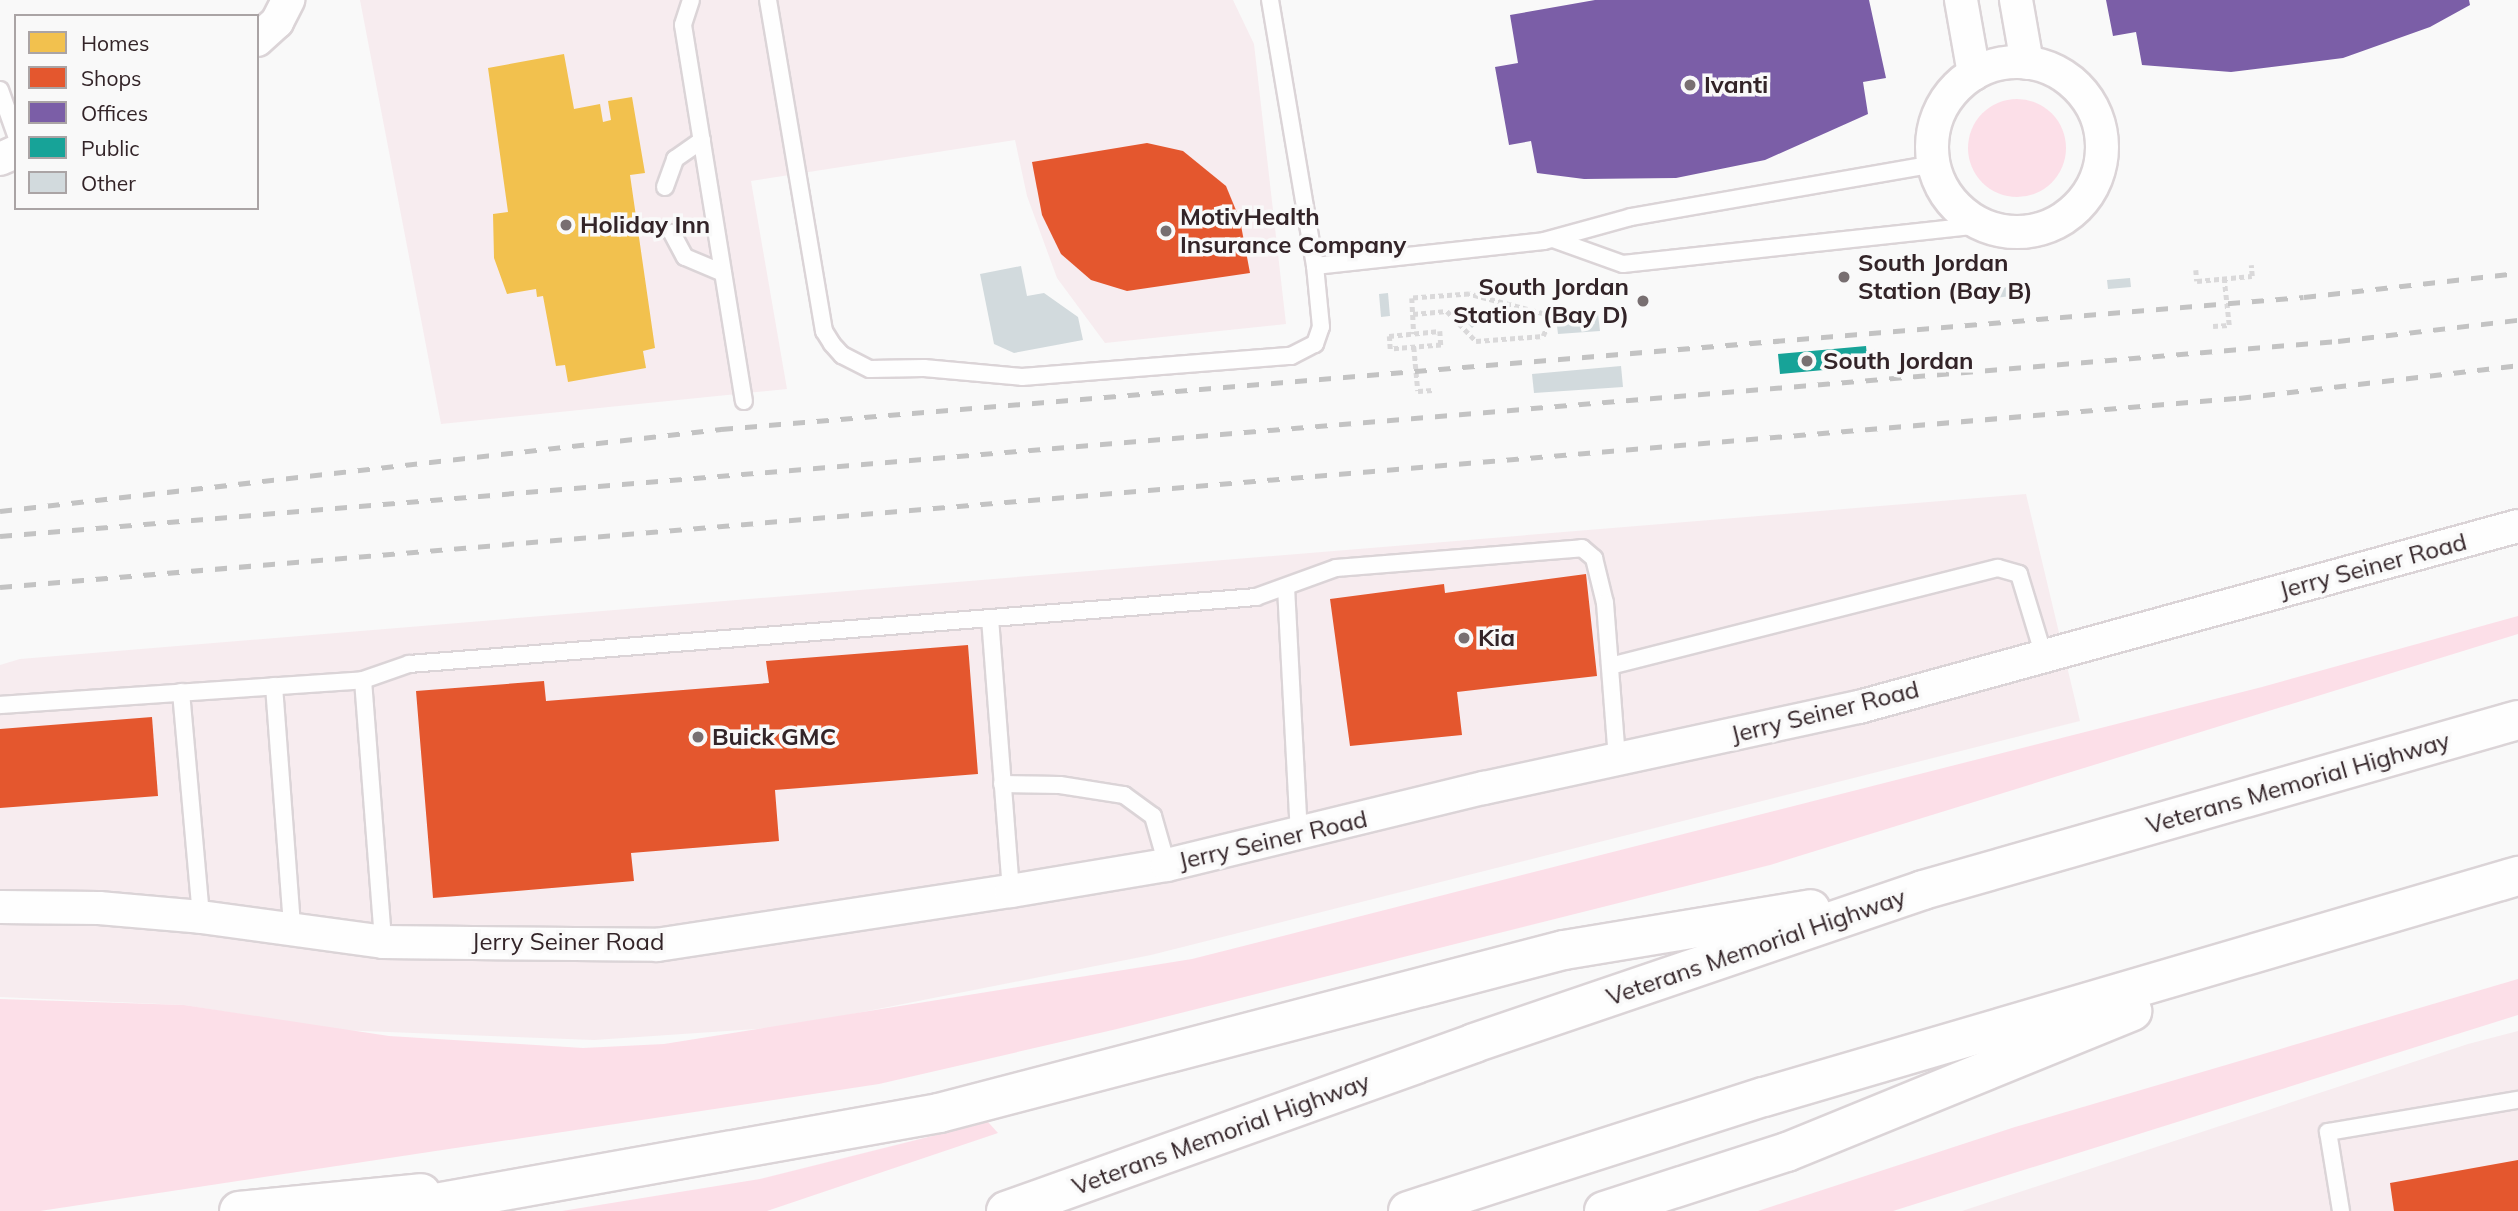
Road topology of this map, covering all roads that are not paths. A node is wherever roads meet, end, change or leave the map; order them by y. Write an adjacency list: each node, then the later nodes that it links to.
1 (288, 0): 7 (street)
2 (691, 0): 12 (lane)
3 (768, 0): 18 (lane)
4 (1270, 0): 18 (lane)
5 (1961, 0): 9 (street)
6 (2016, 0): 8 (street)
7 (259, 38)
8 (2027, 63): 9 (street); 15 (street)
9 (1974, 74): 13 (street)
10 (0, 90): 11 (lane)
11 (14, 129)
12 (702, 140): 14 (lane); 19 (lane)
13 (1935, 164): 15 (street); 17 (lane)
14 (664, 187)
15 (1983, 225): 17 (lane)
16 (671, 233): 19 (lane)
17 (1553, 239): 18 (lane)
18 (1315, 266)
19 (723, 273): 20 (lane)
20 (744, 401)
21 (2518, 526): 24 (street, Jerry Seiner Road)
22 (1286, 587): 23 (lane); 25 (lane); 33 (lane)
23 (990, 618): 26 (lane); 32 (lane)
24 (2043, 653): 25 (lane); 31 (street, Jerry Seiner Road)
25 (1610, 666): 31 (lane)
26 (363, 680): 27 (lane); 42 (lane)
27 (274, 686): 28 (lane); 40 (lane)
28 (181, 692): 29 (lane); 39 (lane)
29 (0, 705)
30 (2518, 720): 36 (highway, Veterans Memorial Highway)
31 (1617, 760): 33 (street, Jerry Seiner Road)
32 (1002, 784): 34 (lane); 37 (lane)
33 (1299, 834): 34 (street, Jerry Seiner Road)
34 (1167, 865): 37 (street, Jerry Seiner Road)
35 (2518, 876): 41 (highway)
36 (1923, 890): 44 (highway); 47 (highway, Veterans Memorial Highway)
37 (1010, 891): 42 (street, Jerry Seiner Road)
38 (0, 907): 39 (street, Jerry Seiner Road)
39 (201, 917): 40 (street, Jerry Seiner Road)
40 (292, 927): 42 (street, Jerry Seiner Road)
41 (2327, 932): 48 (highway); 49 (highway)
42 (383, 942)
43 (2518, 1100): 50 (lane)
44 (562, 1180): 45 (highway); 46 (highway)
45 (239, 1211)
46 (391, 1211)
47 (1006, 1211)
48 (1408, 1211)
49 (1604, 1211)
50 (2341, 1211)

